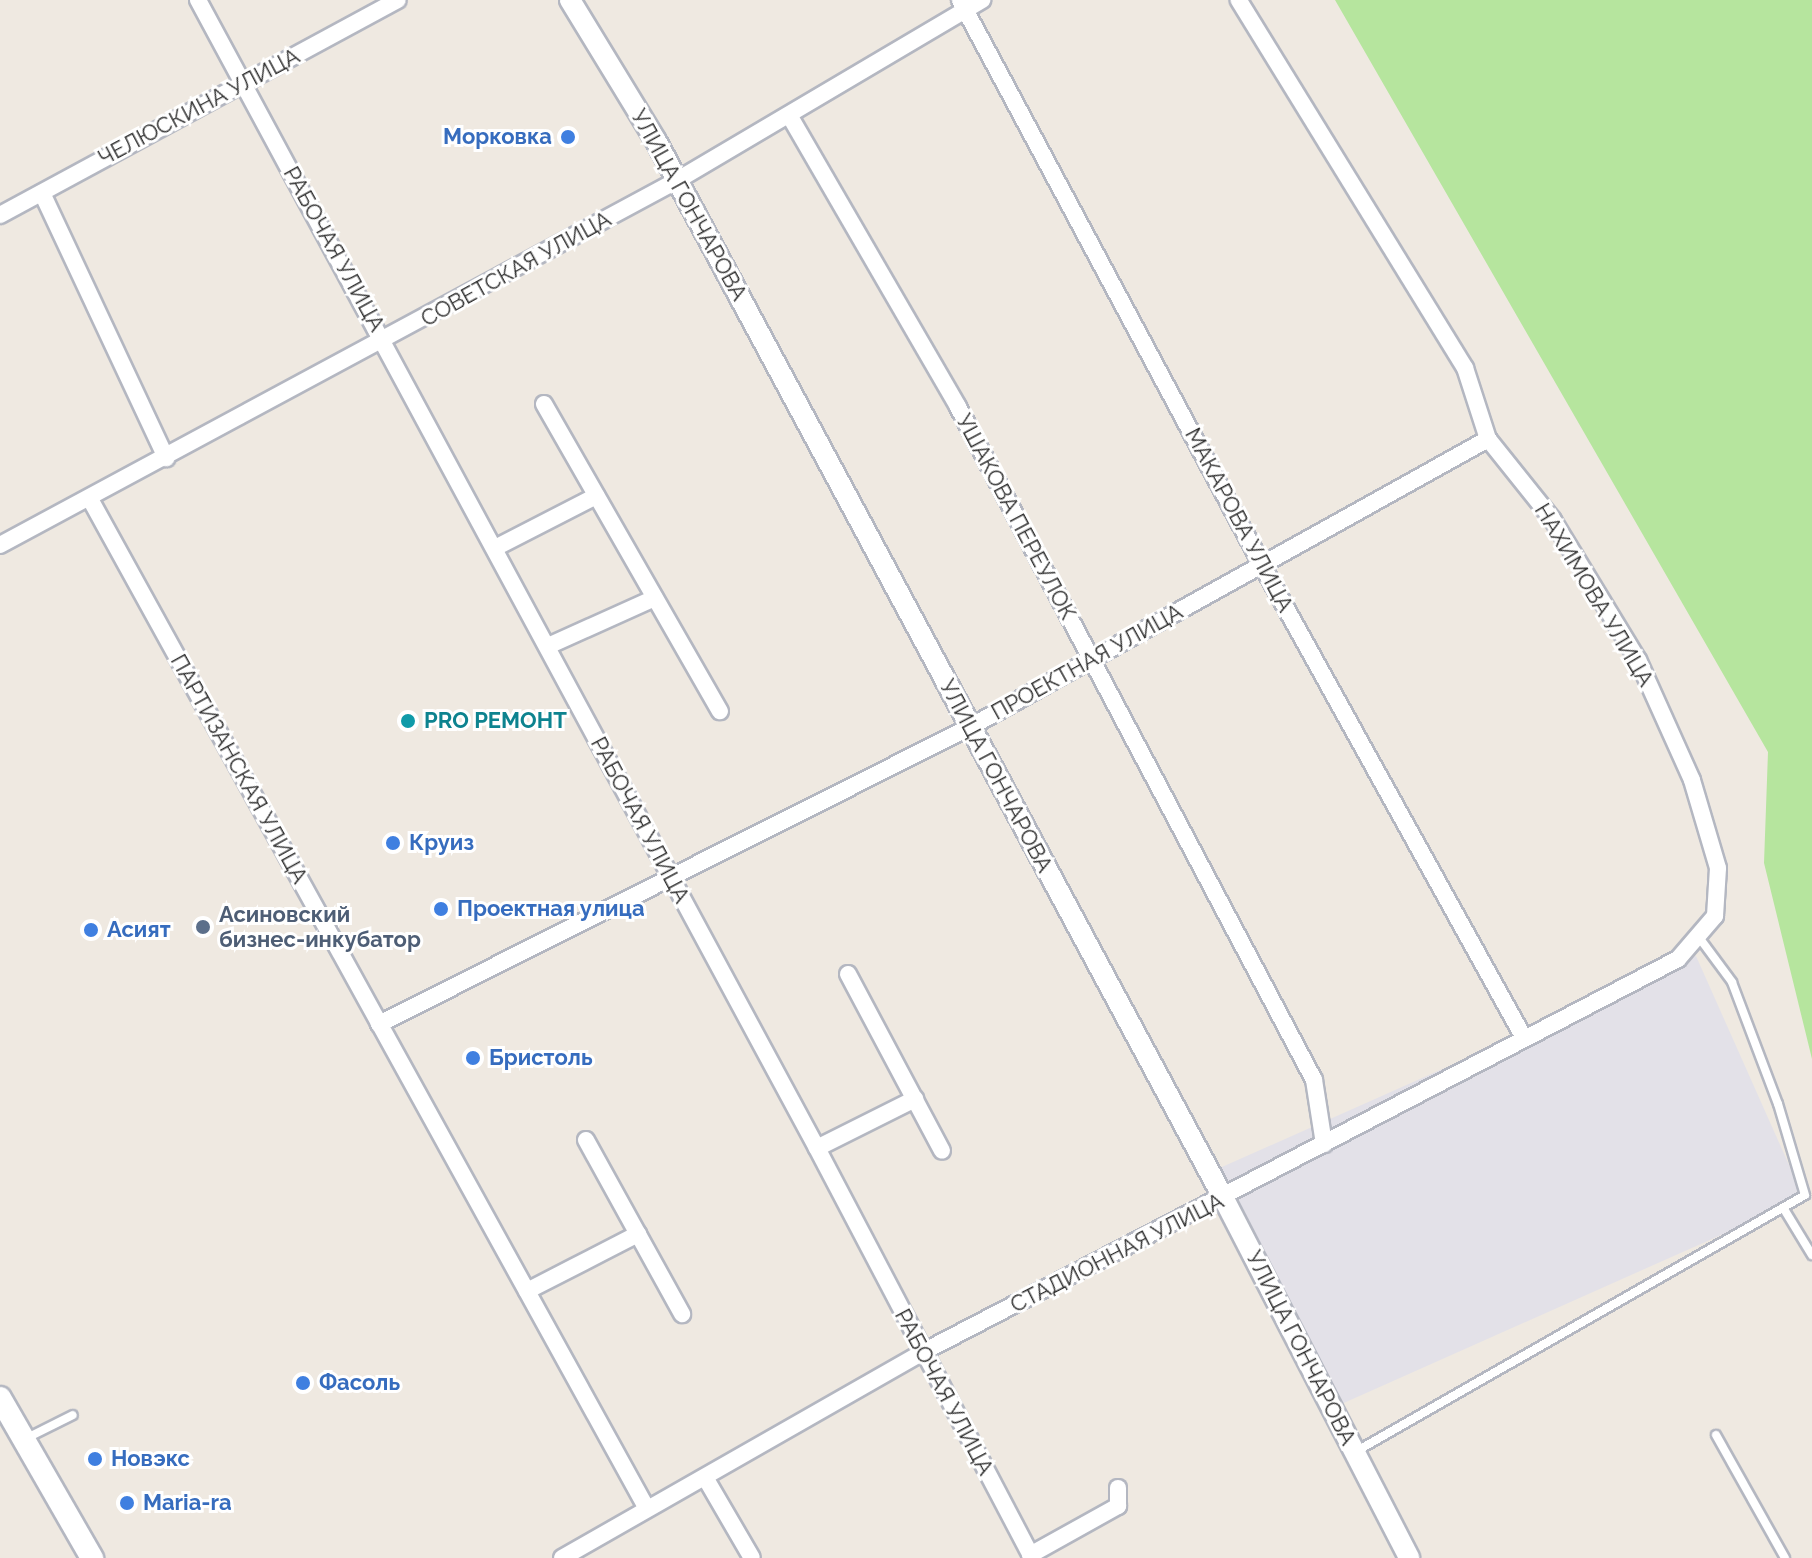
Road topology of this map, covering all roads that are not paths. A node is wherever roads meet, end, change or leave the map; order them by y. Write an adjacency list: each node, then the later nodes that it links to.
1 (198, 0): 7 (street, РАБОЧАЯ УЛИЦА)
2 (398, 0): 7 (street, ЧЕЛЮСКИНА УЛИЦА)
3 (570, 0): 9 (street, УЛИЦА ГОНЧАРОВА)
4 (982, 0): 6 (street, СОВЕТСКАЯ УЛИЦА)
5 (1239, 0): 14 (street, НАХИМОВА УЛИЦА)
6 (963, 5): 8 (street, СОВЕТСКАЯ УЛИЦА); 20 (street, МАКАРОВА УЛИЦА)
7 (243, 83): 10 (street, ЧЕЛЮСКИНА УЛИЦА); 12 (street, РАБОЧАЯ УЛИЦА)
8 (789, 115): 9 (street, СОВЕТСКАЯ УЛИЦА); 23 (street, УШАКОВА ПЕРЕУЛОК)
9 (676, 181): 12 (street, СОВЕТСКАЯ УЛИЦА); 25 (street, УЛИЦА ГОНЧАРОВА)
10 (42, 193): 11 (street, ЧЕЛЮСКИНА УЛИЦА); 15 (street)
11 (0, 215)
12 (385, 340): 15 (street, СОВЕТСКАЯ УЛИЦА); 19 (street, РАБОЧАЯ УЛИЦА)
13 (544, 404): 16 (street)
14 (1488, 439): 20 (street, ПРОЕКТНАЯ УЛИЦА); 27 (street, НАХИМОВА УЛИЦА)
15 (166, 458): 17 (street, СОВЕТСКАЯ УЛИЦА)
16 (596, 496): 19 (street); 21 (street)
17 (90, 499): 18 (street, СОВЕТСКАЯ УЛИЦА); 30 (street, ПАРТИЗАНСКАЯ УЛИЦА)
18 (0, 545)
19 (495, 548): 22 (street, РАБОЧАЯ УЛИЦА)
20 (1262, 565): 23 (street, ПРОЕКТНАЯ УЛИЦА); 31 (street, МАКАРОВА УЛИЦА)
21 (655, 598): 22 (street); 24 (street)
22 (548, 646): 26 (street, РАБОЧАЯ УЛИЦА)
23 (1092, 659): 25 (street, ПРОЕКТНАЯ УЛИЦА); 34 (street, УШАКОВА ПЕРЕУЛОК)
24 (720, 711)
25 (970, 727): 26 (street, ПРОЕКТНАЯ УЛИЦА); 37 (street, УЛИЦА ГОНЧАРОВА)
26 (669, 874): 30 (street, ПРОЕКТНАЯ УЛИЦА); 35 (street, РАБОЧАЯ УЛИЦА)
27 (1698, 936): 28 (street, НАХИМОВА УЛИЦА); 38 (lane)
28 (1678, 959): 31 (street, СТАДИОННАЯ УЛИЦА)
29 (848, 974): 32 (street)
30 (379, 1024): 41 (street, ПАРТИЗАНСКАЯ УЛИЦА)
31 (1523, 1036): 34 (street, СТАДИОННАЯ УЛИЦА)
32 (915, 1099): 35 (street); 36 (street)
33 (586, 1140): 39 (street)
34 (1324, 1144): 37 (street, СТАДИОННАЯ УЛИЦА)
35 (817, 1148): 43 (street, РАБОЧАЯ УЛИЦА)
36 (942, 1151)
37 (1224, 1199): 43 (street, СТАДИОННАЯ УЛИЦА); 48 (street, УЛИЦА ГОНЧАРОВА)
38 (1784, 1209): 40 (lane); 48 (lane)
39 (638, 1234): 41 (street); 42 (street)
40 (1812, 1255)
41 (527, 1291): 51 (street, ПАРТИЗАНСКАЯ УЛИЦА)
42 (682, 1314)
43 (923, 1352): 49 (street, СТАДИОННАЯ УЛИЦА); 52 (street, РАБОЧАЯ УЛИЦА)
44 (0, 1400): 47 (main road)
45 (73, 1415): 47 (lane)
46 (1716, 1435): 57 (lane)
47 (24, 1439): 54 (main road)
48 (1355, 1453): 53 (street, УЛИЦА ГОНЧАРОВА)
49 (706, 1479): 51 (street, СТАДИОННАЯ УЛИЦА); 56 (street)
50 (1118, 1488): 52 (street)
51 (647, 1509): 55 (street, СТАДИОННАЯ УЛИЦА)
52 (1031, 1556)
53 (1405, 1557)
54 (92, 1558)
55 (562, 1558)
56 (752, 1558)
57 (1785, 1558)

